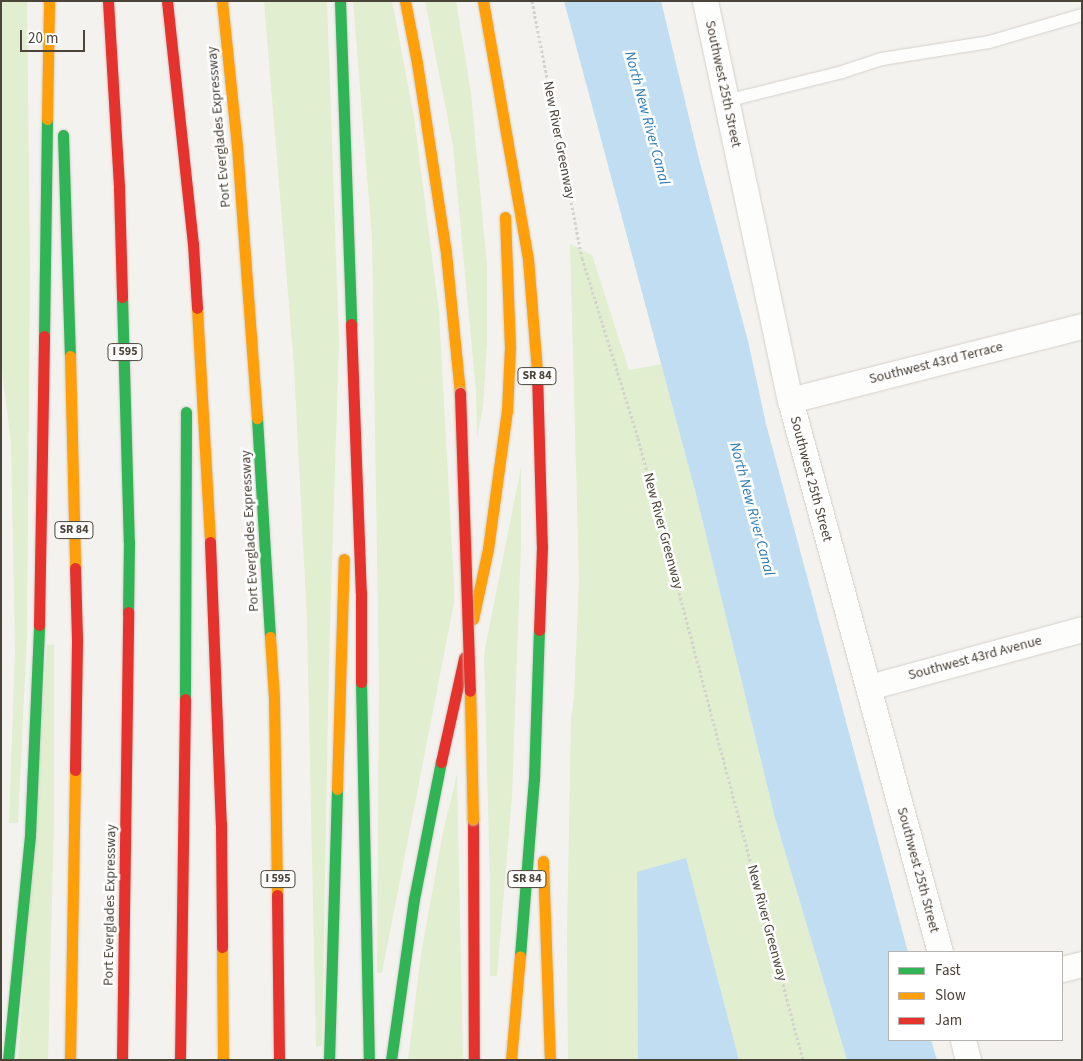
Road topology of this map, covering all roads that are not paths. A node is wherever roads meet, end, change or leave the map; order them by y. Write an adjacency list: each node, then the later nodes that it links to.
1 (49, 1): 33 (main road)
2 (55, 1): 11 (main road)
3 (108, 1): 32 (main road, Port Everglades Expressway / I 595)
4 (222, 1): 37 (main road, Port Everglades Expressway / I 595)
5 (340, 1): 18 (main road)
6 (405, 1): 41 (main road, bridge)
7 (483, 1): 10 (main road, SR 84)
8 (705, 1): 12 (street, Southwest 25th Street)
9 (1082, 14): 12 (lane)
10 (495, 57): 14 (main road); 25 (main road, SR 84)
11 (60, 79)
12 (726, 100): 20 (street, Southwest 25th Street)
13 (62, 128): 34 (main road, SR 84)
14 (503, 185)
15 (504, 204): 40 (main road)
16 (178, 221): 36 (main road)
17 (1082, 326): 20 (street, Southwest 43rd Terrace)
18 (354, 373): 21 (main road); 39 (main road)
19 (186, 400): 35 (main road)
20 (790, 400): 24 (street, Southwest 25th Street)
21 (346, 519)
22 (344, 548): 38 (main road)
23 (1082, 629): 24 (street, Southwest 43rd Avenue)
24 (869, 687): 28 (street, Southwest 25th Street)
25 (538, 698): 26 (main road); 42 (main road, SR 84)
26 (542, 825)
27 (543, 844): 43 (main road)
28 (940, 951)
29 (1082, 964): 30 (street)
30 (1063, 969)
31 (962, 1041): 44 (street)
32 (122, 1057)
33 (8, 1060)
34 (70, 1060)
35 (180, 1060)
36 (223, 1060)
37 (280, 1060)
38 (329, 1060)
39 (369, 1060)
40 (391, 1060)
41 (474, 1060)
42 (512, 1060)
43 (550, 1060)
44 (968, 1060)

